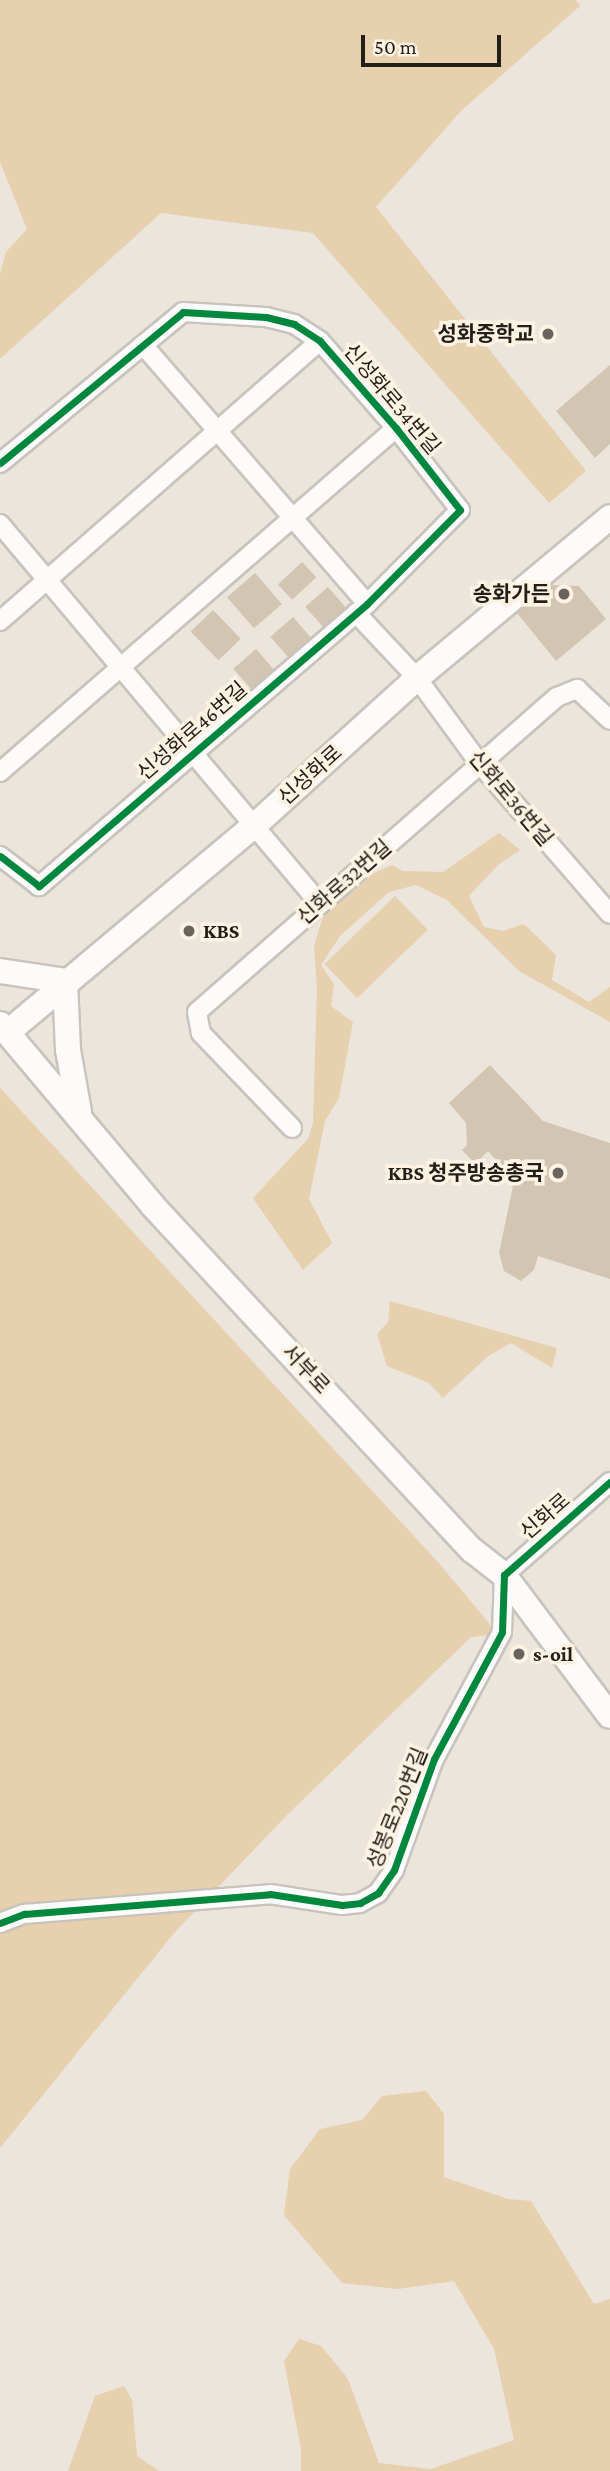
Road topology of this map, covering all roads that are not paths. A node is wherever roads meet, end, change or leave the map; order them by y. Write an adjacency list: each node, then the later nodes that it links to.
1 (320, 341): 2 (street, 신성화로34번길); 3 (street, 신성화로34번길); 4 (street, 신성화로34번길)
2 (143, 345): 4 (street, 신화로36번길); 5 (street, 신성화로34번길)
3 (396, 428): 6 (street, 신성화로34번길); 10 (street, 신성화로34번길)
4 (219, 433): 6 (street, 신화로36번길); 9 (street)
5 (0, 463)
6 (292, 518): 10 (street, 신화로36번길); 12 (street)
7 (0, 524): 9 (street, 신성화로46번길)
8 (606, 530): 13 (main road, 신성화로)
9 (46, 582): 11 (street); 12 (street, 신성화로46번길)
10 (362, 608): 13 (street, 신화로36번길); 15 (street, 신성화로46번길)
11 (0, 621)
12 (120, 667): 15 (street, 신성화로46번길); 17 (street)
13 (417, 678): 16 (street, 신화로36번길); 18 (main road, 신성화로)
14 (610, 720): 16 (street, 신화로32번길)
15 (194, 752): 18 (street, 신성화로46번길); 19 (street, 신성화로46번길)
16 (480, 764): 20 (street, 신화로32번길); 21 (street, 신화로36번길)
17 (0, 772)
18 (256, 825): 20 (street, 신성화로46번길); 23 (main road, 신성화로)
19 (0, 856)
20 (319, 903): 26 (street, 신화로32번길)
21 (610, 914)
22 (0, 971): 23 (main road)
23 (65, 981): 24 (main road, 신성화로); 25 (main road)
24 (4, 1028): 25 (main road, 서부로)
25 (79, 1114): 28 (main road, 서부로)
26 (292, 1128)
27 (610, 1482): 28 (street, 신화로)
28 (504, 1575): 29 (main road, 서부로); 30 (street, 성봉로220번길)
29 (610, 1716)
30 (0, 1923)

